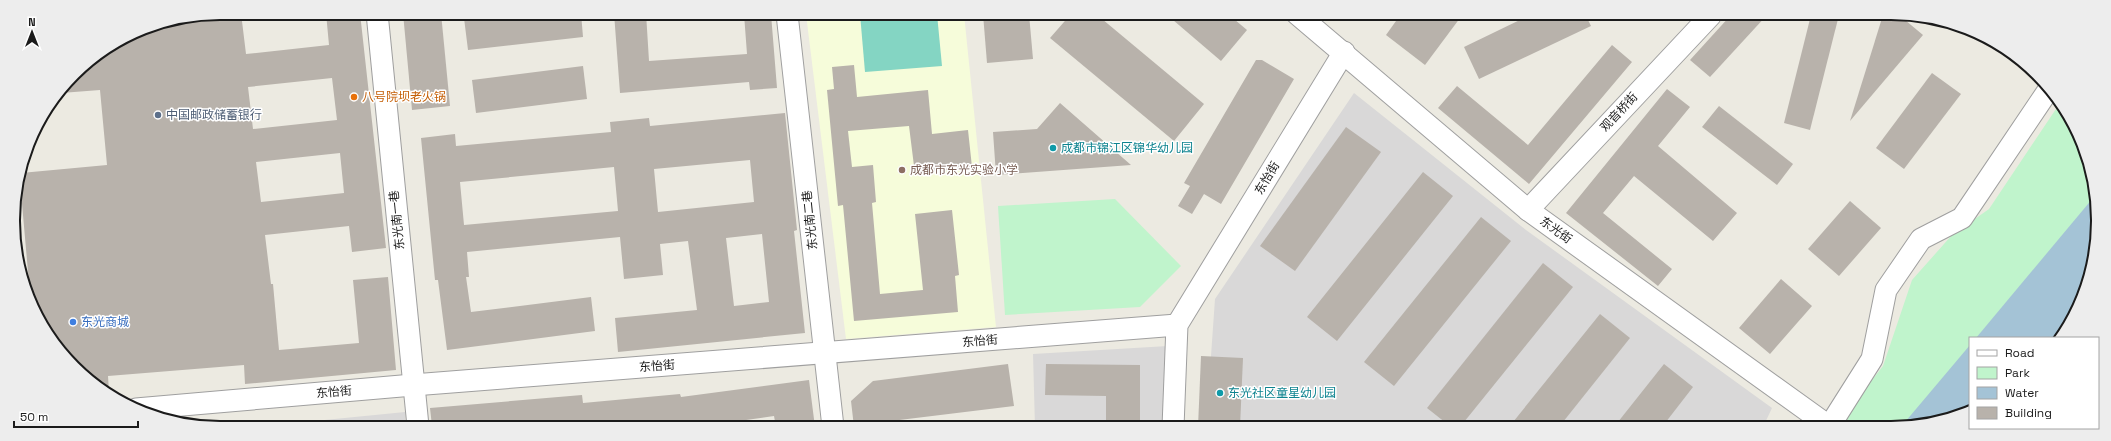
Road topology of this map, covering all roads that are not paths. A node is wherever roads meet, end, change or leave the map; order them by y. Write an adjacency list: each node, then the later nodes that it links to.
1 (378, 20): 10 (street, 东光南一巷)
2 (788, 20): 9 (street, 东光南二巷)
3 (1304, 20): 5 (street, 东光街)
4 (1705, 20): 7 (street, 观音桥街)
5 (1344, 52): 7 (street, 东光街); 8 (street, 东怡街)
6 (2046, 94): 16 (street)
7 (1528, 210): 15 (street, 东光街)
8 (1177, 325): 9 (street, 东怡街); 14 (street, 东怡街)
9 (824, 354): 10 (street, 东怡街); 13 (street, 东光南二巷)
10 (413, 385): 11 (street, 东怡街); 12 (street, 东光南一巷)
11 (149, 408)
12 (417, 421)
13 (832, 421)
14 (1173, 421)
15 (1821, 421)
16 (1833, 421)

